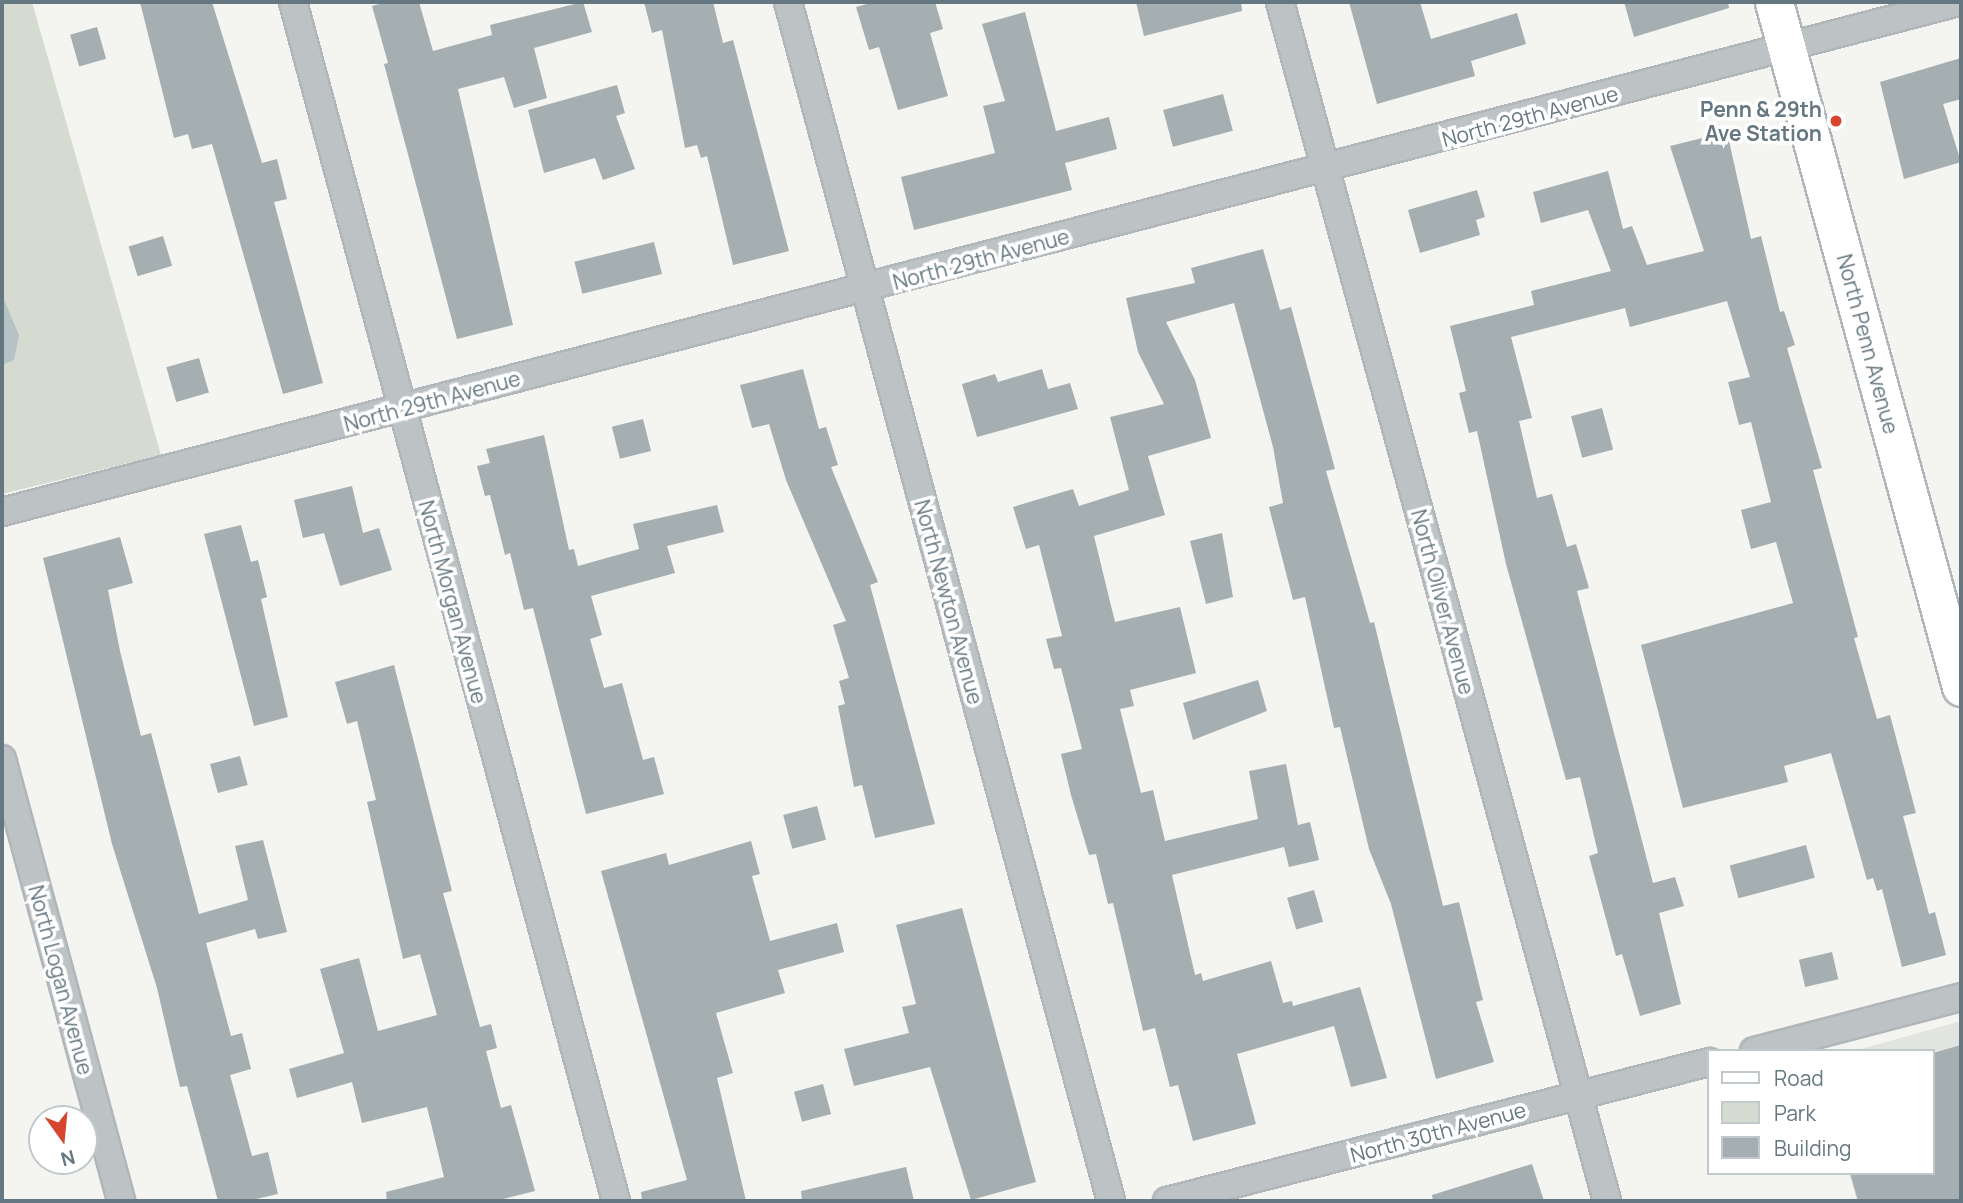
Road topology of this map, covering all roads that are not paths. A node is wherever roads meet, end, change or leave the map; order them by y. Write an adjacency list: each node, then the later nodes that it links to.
1 (293, 2): 9 (street, North Morgan Avenue)
2 (788, 2): 8 (street, North Newton Avenue)
3 (1280, 2): 7 (street, North Oliver Avenue)
4 (1774, 2): 6 (main road, North Penn Avenue)
5 (1959, 2): 6 (street, North 29th Avenue)
6 (1786, 49): 7 (street, North 29th Avenue); 11 (main road, North Penn Avenue)
7 (1325, 169): 8 (street, North 29th Avenue); 16 (street, North Oliver Avenue)
8 (865, 289): 9 (street, North 29th Avenue); 19 (street, North Newton Avenue)
9 (402, 408): 10 (street, North 29th Avenue); 18 (street, North Morgan Avenue)
10 (2, 512)
11 (1961, 687)
12 (2, 759): 17 (street, North Logan Avenue)
13 (1961, 997): 14 (street)
14 (1762, 1049)
15 (1708, 1062): 16 (street, North 30th Avenue)
16 (1577, 1096): 20 (street, North 30th Avenue); 21 (street, North Oliver Avenue)
17 (121, 1201)
18 (615, 1201)
19 (1111, 1201)
20 (1167, 1201)
21 (1607, 1201)

